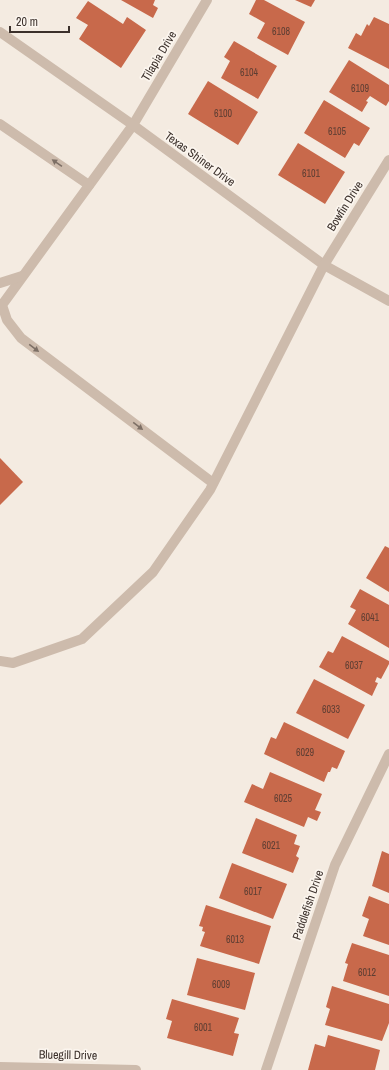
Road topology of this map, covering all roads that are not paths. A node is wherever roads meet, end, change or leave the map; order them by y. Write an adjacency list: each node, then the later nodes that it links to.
1 (207, 0): 4 (street, Tilapia Drive)
2 (0, 32): 4 (street, Texas Shiner Drive)
3 (0, 124): 6 (street, one-way to 3)
4 (133, 125): 6 (street, Tilapia Drive); 7 (street, Texas Shiner Drive)
5 (389, 160): 7 (street, Bowfin Drive)
6 (89, 185): 8 (street, Tilapia Drive)
7 (324, 265): 10 (street, Texas Shiner Drive); 12 (street, Bowfin Drive)
8 (22, 276): 9 (street); 11 (street, Tilapia Drive)
9 (0, 283)
10 (389, 301)
11 (3, 319): 12 (street, one-way to 12)
12 (213, 483): 13 (street, Bowfin Drive)
13 (0, 661)
14 (389, 754): 17 (street, Paddlefish Drive)
15 (0, 1067): 16 (street, Bluegill Drive)
16 (136, 1070)
17 (266, 1070)

